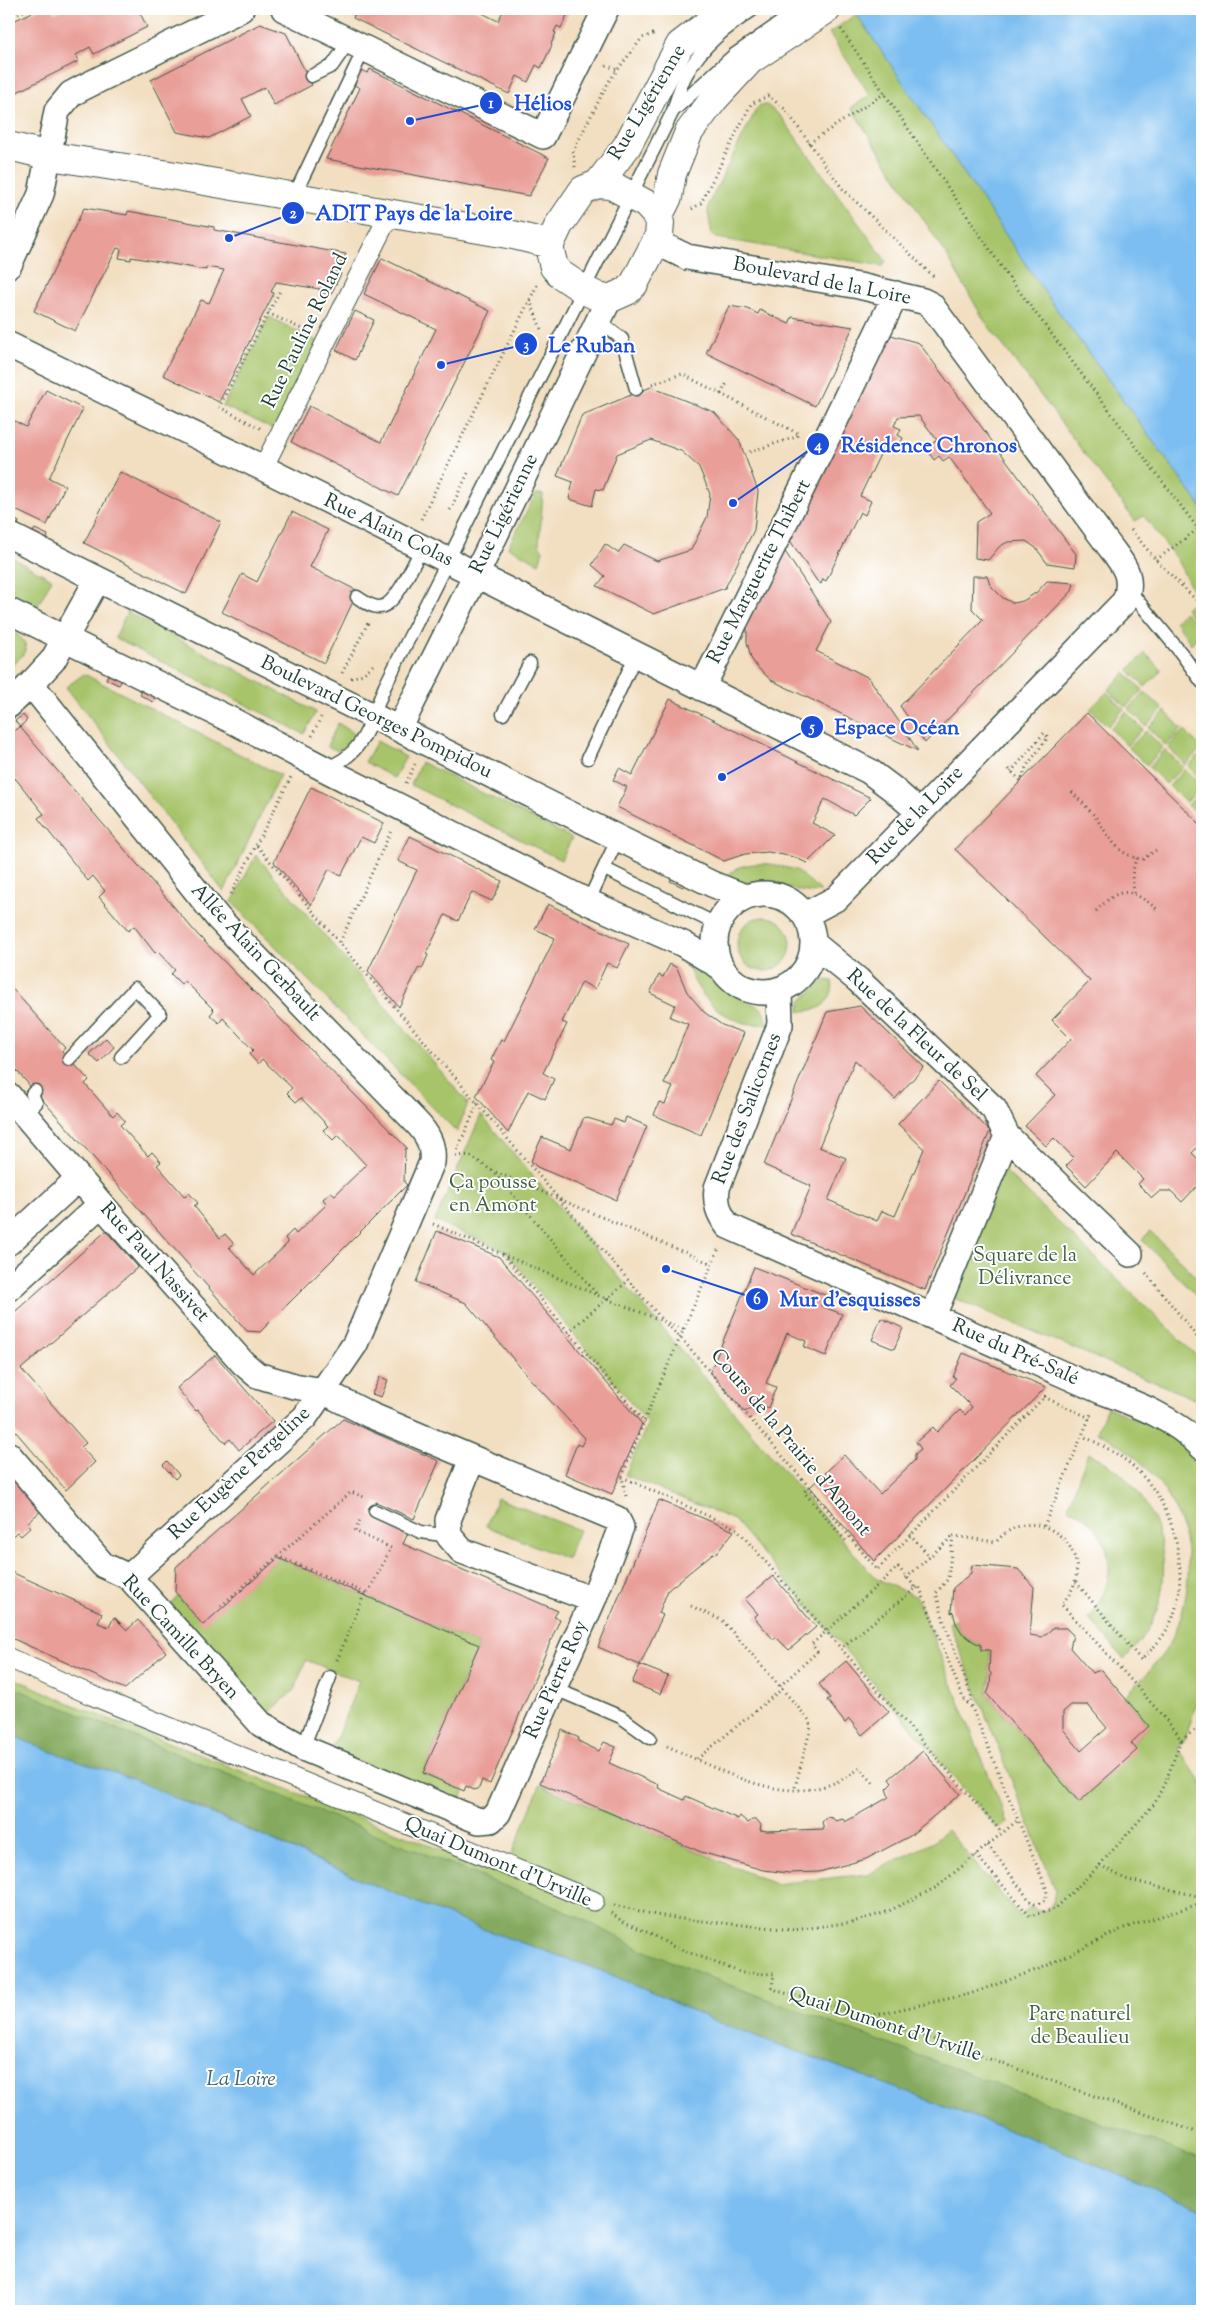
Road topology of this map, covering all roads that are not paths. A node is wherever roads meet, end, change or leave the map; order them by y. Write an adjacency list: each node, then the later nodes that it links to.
1 (241, 9): 12 (street)
2 (284, 9): 8 (street)
3 (606, 9): 8 (street)
4 (800, 9): 7 (lane)
5 (743, 10): 10 (lane); 13 (street, Rue Ligérienne)
6 (833, 18): 7 (street)
7 (766, 41): 10 (lane); 17 (street)
8 (357, 44): 9 (lane); 15 (lane)
9 (311, 76)
10 (674, 111): 14 (lane)
11 (9, 146): 12 (street)
12 (50, 156): 15 (street); 19 (street)
13 (598, 184): 14 (street); 18 (street, Rue Ligérienne)
14 (630, 195): 17 (street); 20 (lane)
15 (294, 196): 16 (street)
16 (390, 213): 18 (street); 25 (street, Rue Pauline Roland)
17 (658, 230): 21 (street, Boulevard de la Loire); 22 (street)
18 (550, 244): 20 (street)
19 (9, 265)
20 (584, 290): 22 (street); 28 (lane)
21 (896, 294): 31 (street, Boulevard de la Loire); 39 (street, Rue Marguerite Thibert)
22 (604, 310): 24 (lane); 29 (street, Rue Ligérienne)
23 (9, 346): 25 (street, Rue Alain Colas)
24 (636, 389)
25 (263, 468): 27 (street, Rue Alain Colas)
26 (9, 534): 30 (street, Boulevard Georges Pompidou)
27 (416, 545): 28 (street, Rue Alain Colas); 32 (lane)
28 (448, 560): 29 (street, Rue Alain Colas); 42 (lane)
29 (476, 575): 35 (street, Rue Alain Colas); 43 (street, Rue Ligérienne)
30 (97, 580): 34 (street); 42 (street, Boulevard Georges Pompidou)
31 (1127, 595): 37 (lane); 46 (street, Rue de la Loire)
32 (357, 597)
33 (9, 611): 34 (street)
34 (66, 640): 38 (street); 45 (street)
35 (636, 655): 39 (street, Rue Alain Colas); 44 (lane)
36 (530, 663): 41 (lane)
37 (1202, 682)
38 (32, 684): 40 (street); 64 (street, Allée Alain Gerbault)
39 (702, 688): 46 (street, Rue Alain Colas)
40 (9, 704)
41 (503, 714)
42 (373, 715): 43 (street, Boulevard Georges Pompidou); 45 (lane)
43 (399, 729): 47 (street, Boulevard Georges Pompidou)
44 (588, 758)
45 (323, 768): 50 (street)
46 (919, 812): 51 (street, Rue de la Loire)
47 (618, 838): 48 (lane); 49 (street, Boulevard Georges Pompidou)
48 (605, 869): 50 (lane); 52 (lane)
49 (745, 897): 51 (street); 52 (street)
50 (588, 902): 54 (street)
51 (805, 915): 53 (street)
52 (718, 926): 54 (street)
53 (814, 944): 55 (street); 61 (street, Rue de la Fleur de Sel)
54 (721, 967): 55 (street)
55 (779, 991): 66 (street, Rue des Salicornes)
56 (121, 1057): 57 (lane)
57 (69, 1060)
58 (35, 1091): 60 (lane)
59 (9, 1096): 60 (street, Rue Paul Nassivet)
60 (25, 1114): 62 (street, Rue Paul Nassivet)
61 (1007, 1136): 67 (street); 69 (street)
62 (79, 1178): 63 (street, Rue Paul Nassivet); 65 (street)
63 (101, 1204): 68 (street); 70 (street, Rue Paul Nassivet)
64 (405, 1227): 70 (street, Rue Eugène Pergeline)
65 (9, 1242)
66 (781, 1251): 69 (street, Rue du Pré-Salé)
67 (1130, 1254)
68 (9, 1288)
69 (933, 1316): 71 (street, Rue du Pré-Salé)
70 (323, 1391): 73 (street, Rue Paul Nassivet); 77 (street, Rue Eugène Pergeline)
71 (1199, 1440)
72 (9, 1456): 77 (street, Rue Camille Bryen)
73 (472, 1459): 75 (street, Rue Paul Nassivet); 76 (street)
74 (372, 1505): 76 (lane)
75 (619, 1523): 78 (street, Rue Pierre Roy)
76 (449, 1536): 78 (street)
77 (128, 1577): 82 (street, Rue Camille Bryen)
78 (593, 1600): 81 (street, Rue Pierre Roy)
79 (9, 1658): 86 (street, Quai Dumont d'Urville)
80 (330, 1677): 84 (lane)
81 (553, 1688): 83 (lane); 85 (street, Rue Pierre Roy)
82 (249, 1712): 84 (street, Quai Dumont d'Urville)
83 (650, 1738)
84 (303, 1748): 85 (street, Quai Dumont d'Urville)
85 (480, 1821)
86 (594, 1901)

